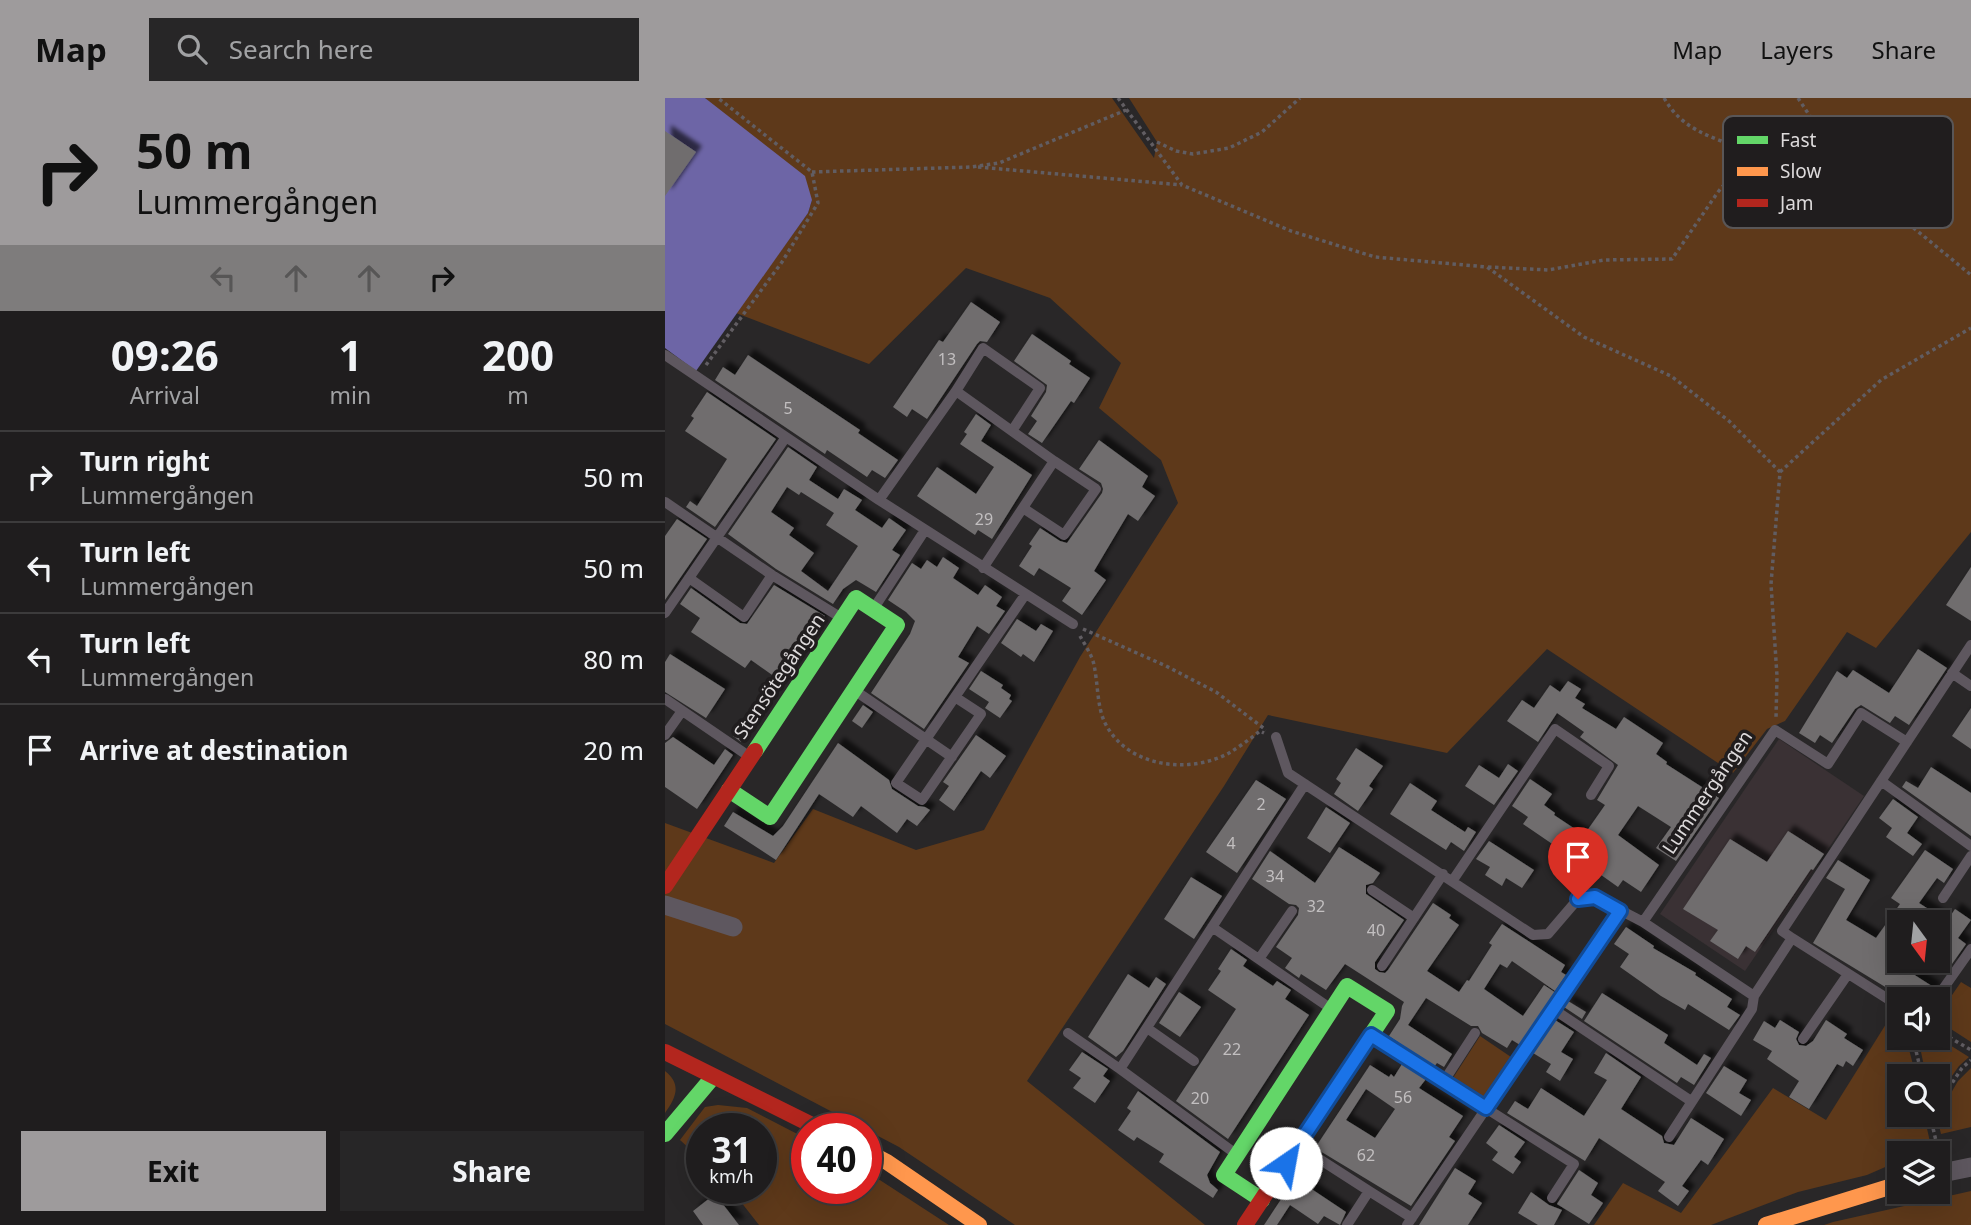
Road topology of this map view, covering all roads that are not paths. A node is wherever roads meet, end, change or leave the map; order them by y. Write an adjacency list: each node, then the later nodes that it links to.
1 (665, 355): 4 (lane)
2 (956, 391): 3 (lane); 3 (lane); 6 (lane)
3 (1011, 430): 5 (lane)
4 (786, 437): 6 (lane); 10 (lane)
5 (1054, 461): 8 (lane); 8 (lane)
6 (879, 500): 9 (lane)
7 (665, 502): 10 (lane, Stensötegången)
8 (1023, 508): 11 (lane)
9 (926, 530): 11 (lane); 15 (lane)
10 (717, 537): 12 (lane, Stensötegången); 13 (lane)
11 (983, 568): 14 (lane)
12 (772, 575): 13 (lane); 17 (lane, Stensötegången)
13 (689, 578): 16 (lane)
14 (1025, 595): 18 (lane); 23 (lane)
15 (873, 609): 17 (street, Stensötegången); 22 (street)
16 (665, 613)
17 (842, 619): 30 (street, Stensötegången)
18 (1073, 624)
19 (1971, 645): 20 (lane)
20 (1952, 673): 21 (lane); 29 (lane)
21 (1971, 686)
22 (854, 690): 28 (lane); 34 (street)
23 (955, 697): 28 (lane); 31 (lane)
24 (665, 699): 25 (lane, Stensötegången)
25 (682, 711): 26 (lane); 30 (lane, Stensötegången)
26 (665, 736)
27 (1276, 737): 33 (lane)
28 (926, 740): 31 (lane); 31 (lane)
29 (1907, 743): 32 (lane); 47 (lane, Lummergången)
30 (750, 757): 34 (street, Stensötegången)
31 (951, 757)
32 (1881, 781): 36 (lane); 50 (lane)
33 (1305, 784): 38 (lane); 48 (lane)
34 (729, 790): 40 (street, Stensötegången)
35 (1591, 795): 39 (lane)
36 (1971, 846)
37 (1971, 856): 42 (lane)
38 (1443, 874): 39 (lane); 46 (lane)
39 (1453, 880): 45 (lane)
40 (665, 886)
41 (1372, 890): 46 (lane)
42 (1943, 898)
43 (665, 905): 49 (street)
44 (1292, 911): 52 (lane)
45 (1620, 911): 47 (lane); 59 (lane)
46 (1414, 918): 53 (lane)
47 (1643, 922): 56 (lane)
48 (1212, 927): 52 (lane); 60 (lane)
49 (733, 928)
50 (1792, 938): 54 (lane); 56 (lane)
51 (1971, 948): 55 (lane)
52 (1259, 959): 58 (lane)
53 (1382, 966)
54 (1848, 974): 57 (lane); 64 (lane)
55 (1944, 987)
56 (1754, 996): 70 (lane)
57 (1887, 998)
58 (1332, 1009): 63 (street); 76 (street)
59 (1553, 1009): 70 (lane); 71 (lane)
60 (1147, 1028): 66 (lane); 67 (lane)
61 (1068, 1033): 67 (lane)
62 (1475, 1034): 69 (lane)
63 (1371, 1035): 69 (lane); 75 (street)
64 (1803, 1039)
65 (665, 1052): 68 (street)
66 (1194, 1061)
67 (1121, 1069): 76 (lane)
68 (713, 1077): 72 (street); 73 (street)
69 (1444, 1081): 71 (lane)
70 (1691, 1101): 74 (lane)
71 (1486, 1108): 82 (lane); 84 (lane)
72 (791, 1115)
73 (665, 1134)
74 (1669, 1137)
75 (1298, 1145): 81 (lane); 83 (street)
76 (1237, 1155): 83 (street)
77 (882, 1159): 85 (street)
78 (1971, 1167): 79 (street)
79 (1950, 1171)
80 (1887, 1188): 88 (street)
81 (1369, 1191): 84 (lane); 87 (lane)
82 (1552, 1198)
83 (1262, 1200): 86 (street)
84 (1410, 1222)
85 (979, 1225)
86 (1245, 1225)
87 (1347, 1225)
88 (1766, 1225)

